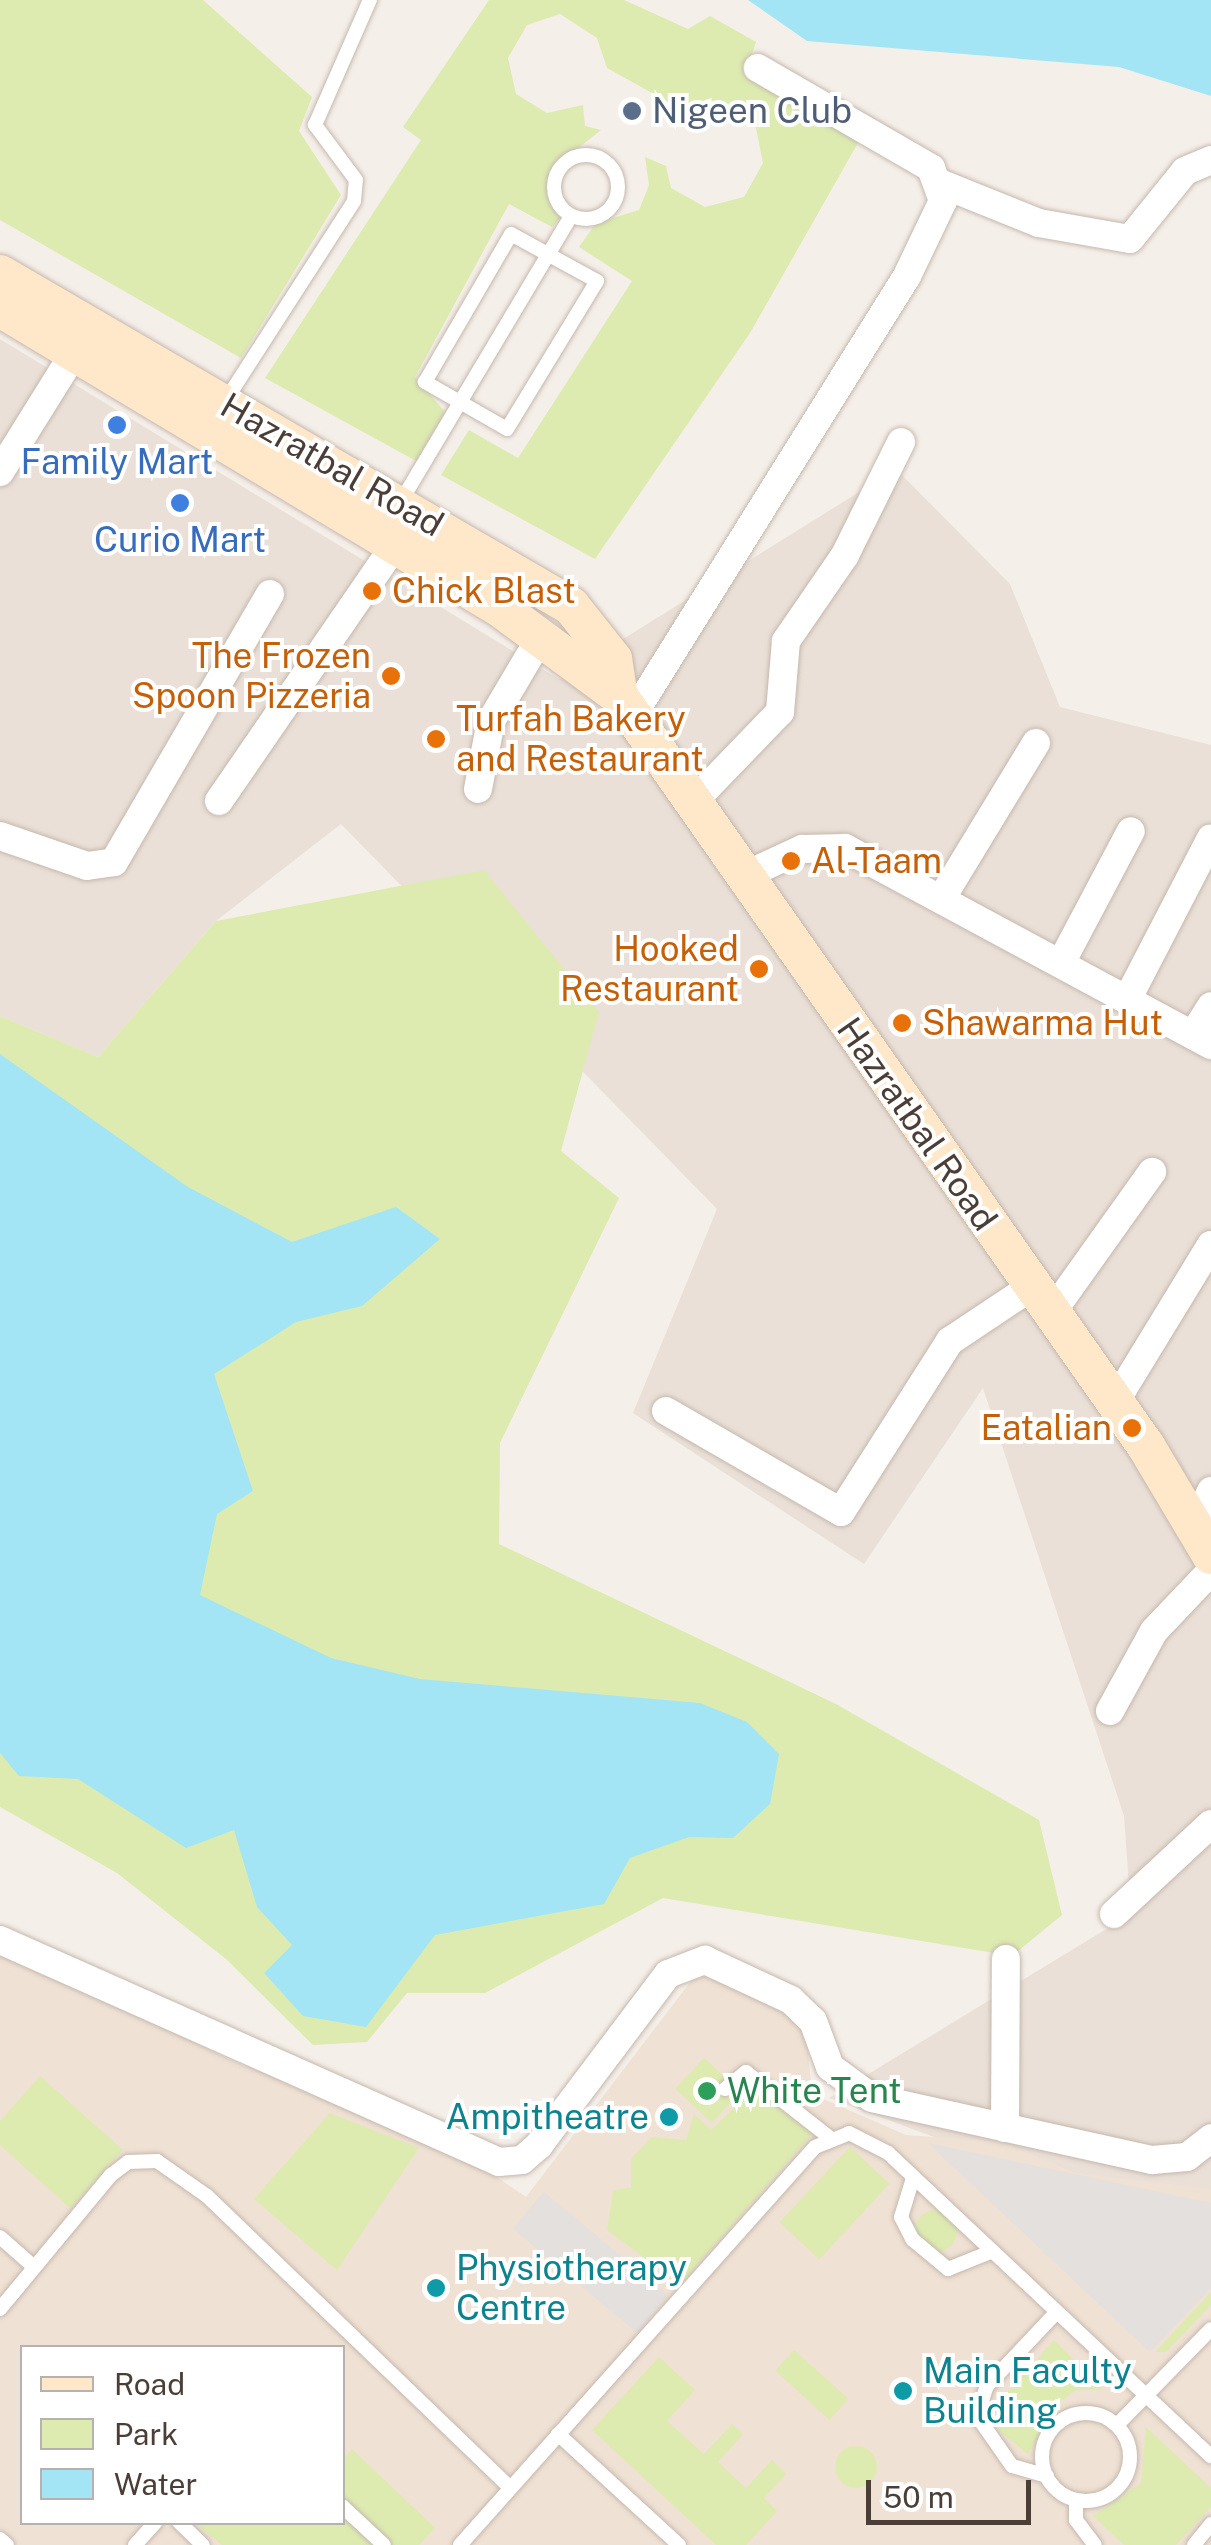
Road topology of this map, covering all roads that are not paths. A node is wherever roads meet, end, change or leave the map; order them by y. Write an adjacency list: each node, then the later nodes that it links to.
1 (370, 0): 11 (lane)
2 (758, 68): 4 (street)
3 (1211, 160): 4 (street)
4 (942, 184): 18 (street)
5 (571, 216): 5 (lane); 6 (lane)
6 (548, 254): 10 (lane); 10 (lane); 10 (lane)
7 (0, 274): 11 (main road, Hazratbal Road)
8 (0, 308): 9 (main road, Hazratbal Road)
9 (74, 353): 13 (street); 15 (main road, Hazratbal Road)
10 (460, 402): 14 (lane)
11 (224, 403): 14 (main road, Hazratbal Road)
12 (901, 442): 21 (street)
13 (0, 472)
14 (399, 504): 18 (main road, Hazratbal Road)
15 (395, 545): 17 (main road, Hazratbal Road); 22 (street)
16 (270, 594): 24 (street)
17 (540, 638): 18 (main road, Hazratbal Road); 20 (street)
18 (626, 705): 21 (main road, Hazratbal Road)
19 (1036, 743): 27 (street)
20 (478, 789)
21 (694, 801): 26 (main road, Hazratbal Road)
22 (219, 802)
23 (1131, 831): 28 (street)
24 (0, 836)
25 (1211, 838): 29 (street)
26 (746, 875): 27 (street); 34 (main road, Hazratbal Road)
27 (943, 896): 28 (street)
28 (1060, 963): 29 (street)
29 (1127, 1000): 31 (street)
30 (1211, 1006): 31 (street)
31 (1202, 1040)
32 (1152, 1172): 34 (street)
33 (1211, 1245): 35 (street)
34 (1040, 1301): 35 (main road, Hazratbal Road); 36 (street)
35 (1115, 1402): 38 (main road, Hazratbal Road)
36 (666, 1411)
37 (1211, 1492): 38 (street)
38 (1202, 1541)
39 (1211, 1571): 40 (street)
40 (1110, 1711)
41 (1211, 1824): 42 (street)
42 (1114, 1914)
43 (0, 1940): 46 (street)
44 (1006, 1959): 46 (street)
45 (724, 2089): 47 (lane)
46 (1005, 2128): 48 (street)
47 (829, 2137): 49 (lane); 58 (lane)
48 (1211, 2138)
49 (913, 2178): 51 (lane); 51 (lane)
50 (0, 2237): 52 (lane)
51 (988, 2253): 54 (lane)
52 (34, 2266): 53 (lane); 61 (lane)
53 (0, 2309)
54 (1052, 2316): 56 (lane); 60 (lane)
55 (1211, 2330): 56 (lane)
56 (1143, 2397): 57 (lane); 59 (lane)
57 (1117, 2425): 60 (lane); 62 (lane)
58 (558, 2434): 61 (lane); 73 (lane)
59 (1211, 2456)
60 (1046, 2476): 62 (lane)
61 (510, 2488): 72 (lane)
62 (1076, 2500): 74 (lane)
63 (345, 2509): 71 (lane)
64 (1211, 2524): 75 (lane)
65 (153, 2525): 69 (lane)
66 (182, 2525): 70 (lane)
67 (0, 2538): 68 (lane)
68 (7, 2545)
69 (135, 2545)
70 (203, 2545)
71 (384, 2545)
72 (460, 2545)
73 (679, 2545)
74 (1094, 2545)
75 (1194, 2545)

